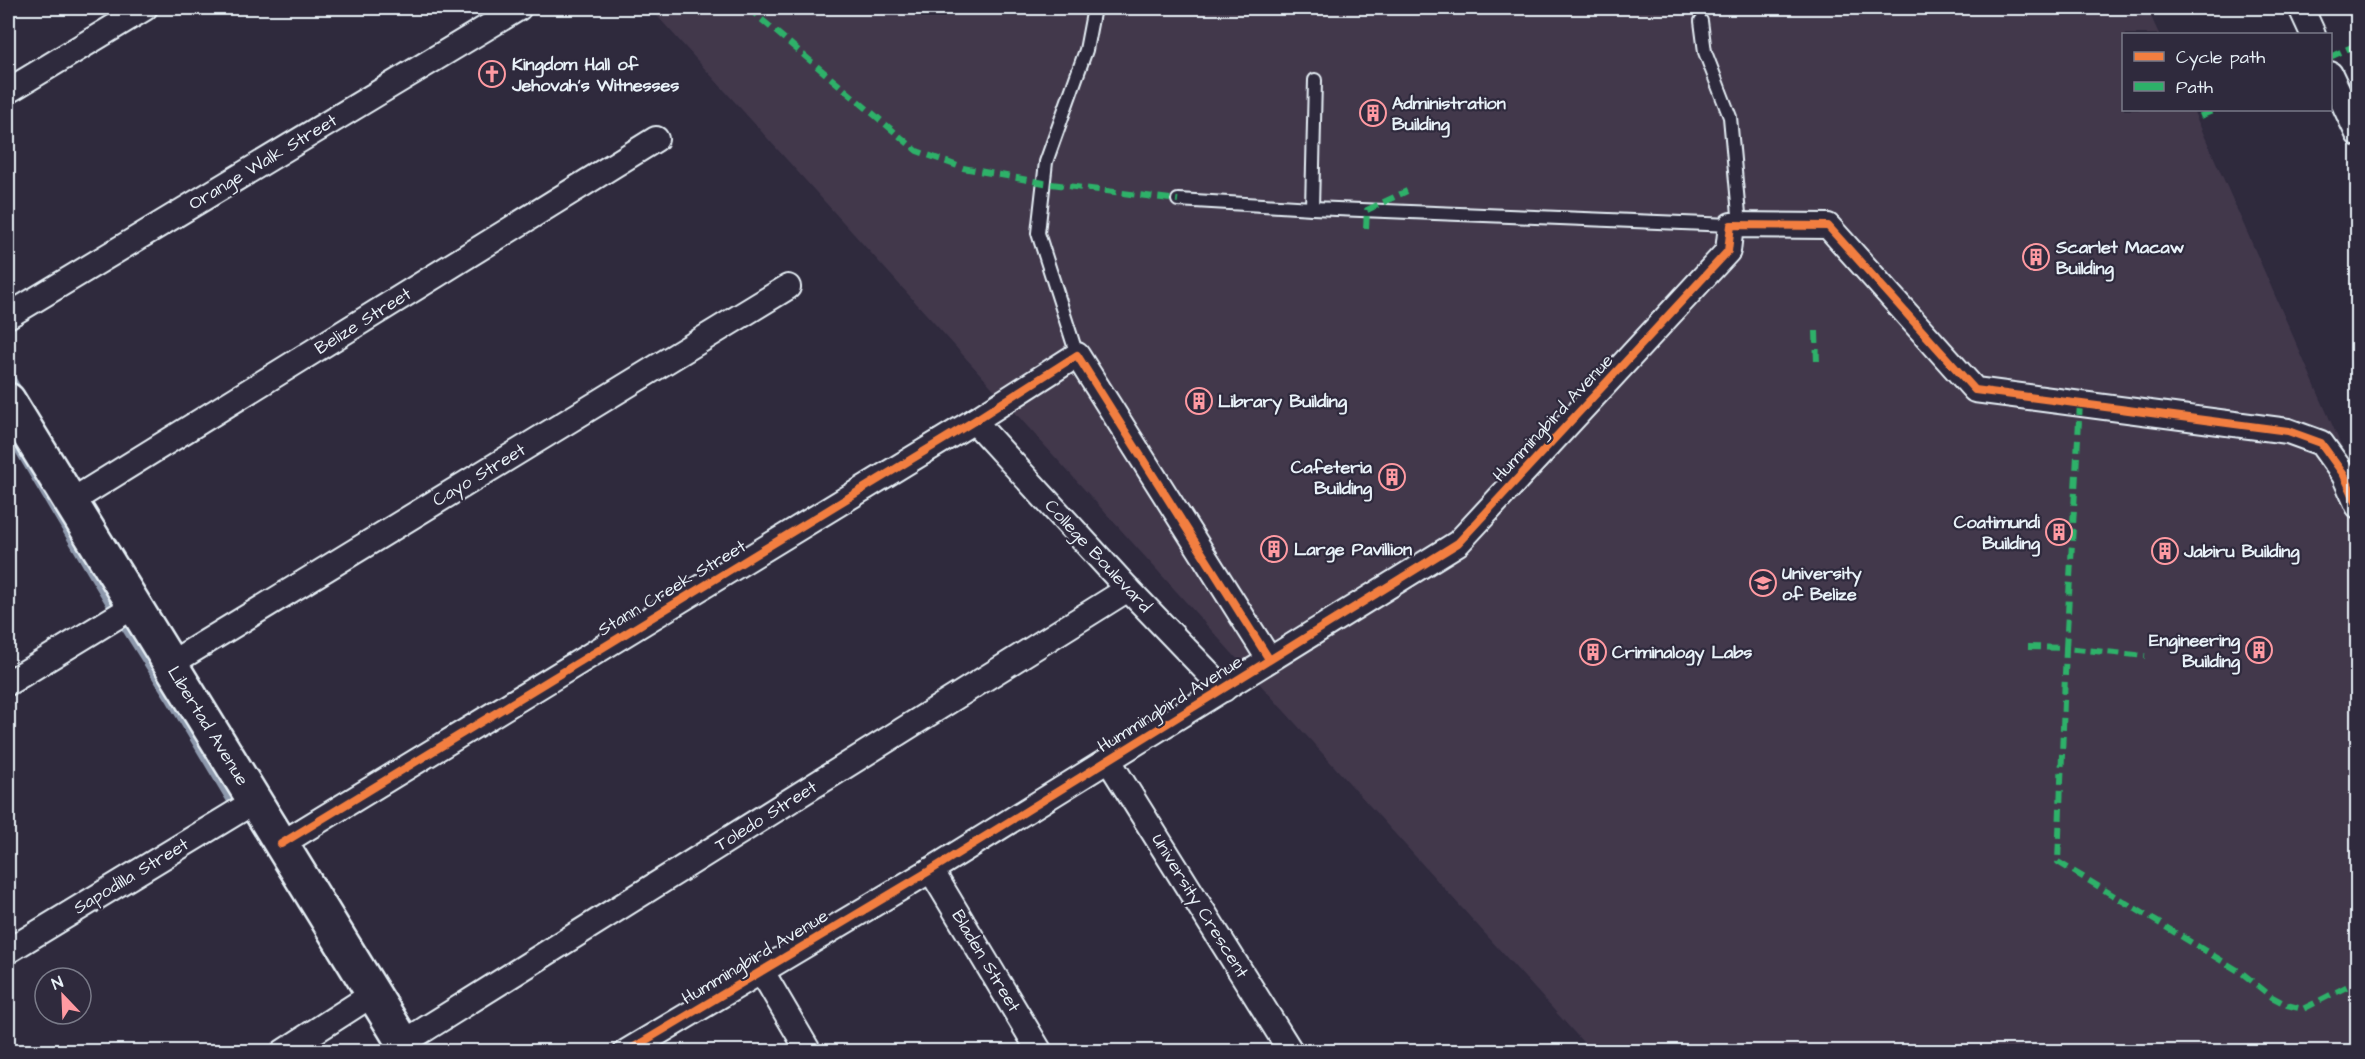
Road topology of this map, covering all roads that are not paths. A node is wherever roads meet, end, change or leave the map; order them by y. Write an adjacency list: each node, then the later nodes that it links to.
1 (145, 8): 9 (street)
2 (519, 8): 16 (street, Orange Walk Street)
3 (1094, 8): 17 (lane)
4 (2301, 8): 6 (street)
5 (1701, 21): 14 (lane)
6 (2313, 33)
7 (2332, 76): 10 (street)
8 (1315, 80): 13 (lane)
9 (8, 91)
10 (2358, 134)
11 (656, 139): 20 (street, Belize Street)
12 (1178, 200): 13 (lane)
13 (1312, 208): 14 (lane)
14 (1735, 225): 21 (street); 24 (street, Hummingbird Avenue)
15 (788, 287): 25 (street, Cayo Street)
16 (8, 316)
17 (1077, 355): 19 (street, Stann Creek Street); 24 (street)
18 (9, 408): 20 (street, Libertad Avenue)
19 (974, 421): 22 (street, College Boulevard); 30 (street, Stann Creek Street)
20 (70, 502): 23 (street, Libertad Avenue)
21 (2358, 506)
22 (1128, 589): 27 (street, College Boulevard); 35 (street, Toledo Street)
23 (134, 606): 25 (street, Libertad Avenue); 26 (street)
24 (1269, 659): 27 (street, Hummingbird Avenue)
25 (170, 664): 29 (street, Libertad Avenue)
26 (8, 683)
27 (1224, 689): 28 (street, Hummingbird Avenue)
28 (1109, 761): 31 (street, Hummingbird Avenue); 40 (street, University Crescent)
29 (255, 801): 30 (street, Libertad Avenue); 32 (street, Sapodilla Street)
30 (281, 844): 34 (street, Libertad Avenue)
31 (931, 870): 33 (street, Hummingbird Avenue); 39 (street, Bladen Street)
32 (8, 951)
33 (761, 970): 37 (street, Hummingbird Avenue); 38 (street)
34 (373, 994): 35 (street, Libertad Avenue); 36 (street)
35 (406, 1047)
36 (284, 1052)
37 (626, 1052)
38 (810, 1052)
39 (1040, 1052)
40 (1291, 1052)

